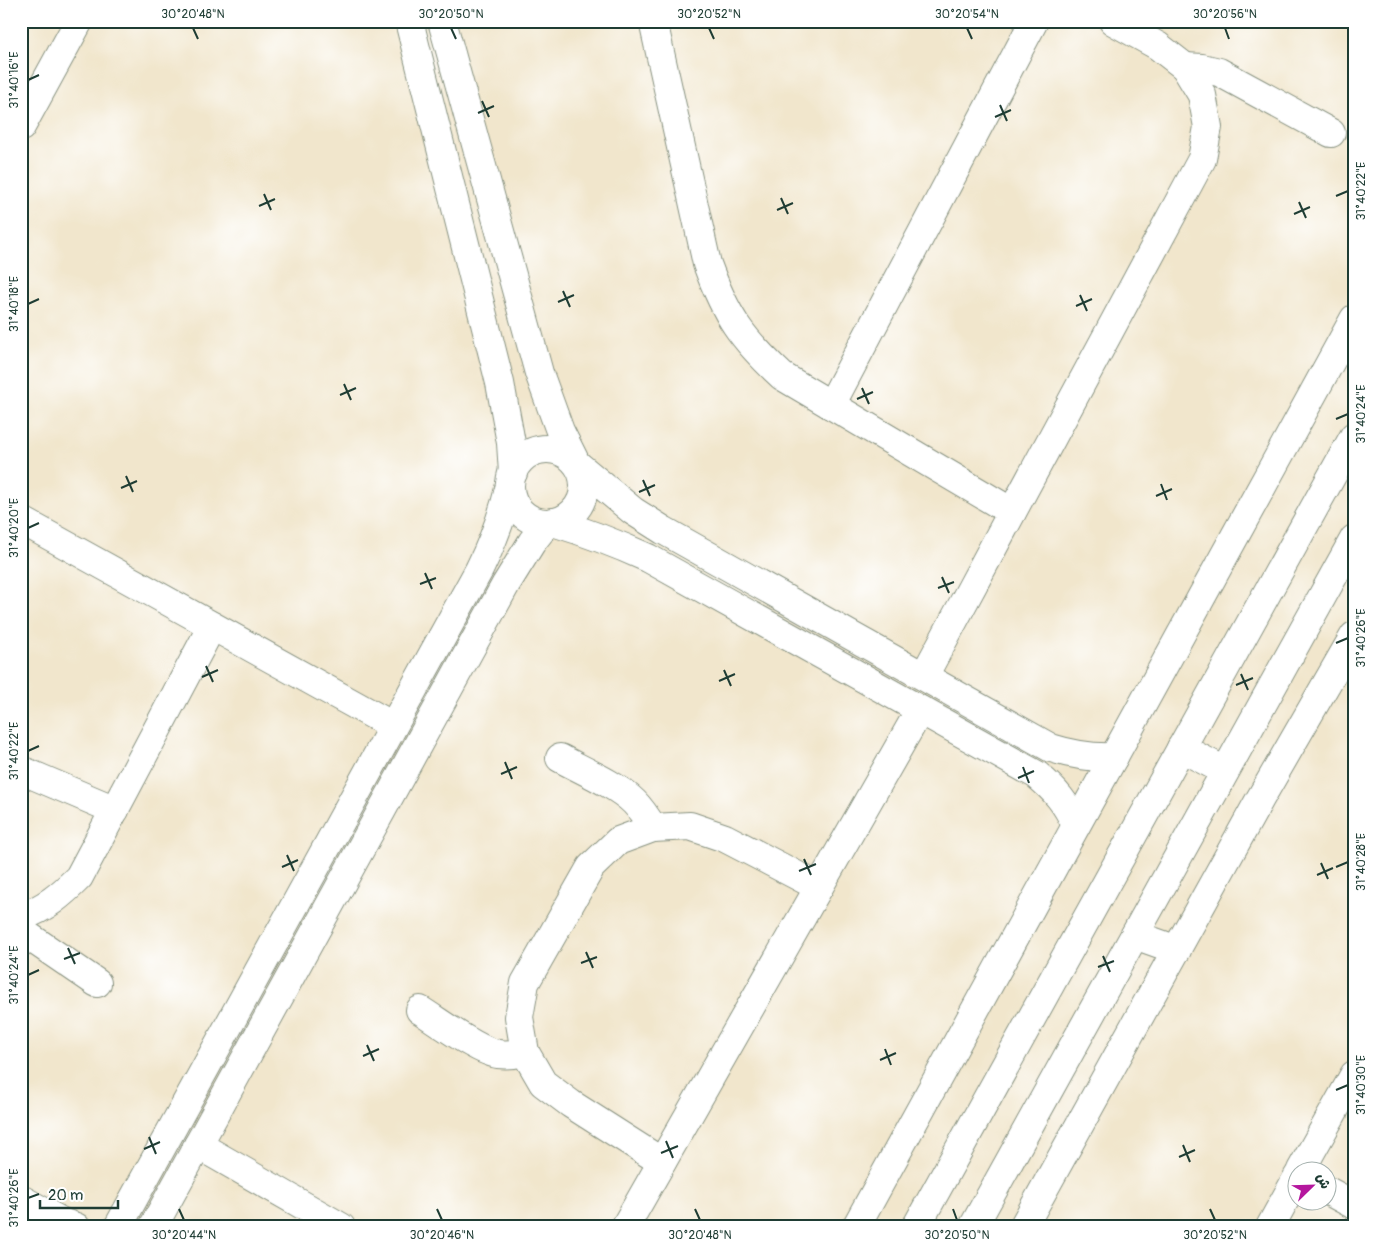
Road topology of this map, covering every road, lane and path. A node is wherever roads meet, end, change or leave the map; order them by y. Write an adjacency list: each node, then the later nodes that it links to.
1 (79, 21): 8 (street)
2 (409, 21): 14 (street)
3 (442, 21): 13 (street)
4 (653, 21): 11 (street)
5 (1034, 21): 11 (street)
6 (1113, 21): 7 (street)
7 (1185, 67): 9 (street); 15 (street)
8 (21, 127)
9 (1331, 133)
10 (1350, 333): 25 (street)
11 (831, 405): 15 (street)
12 (1354, 436): 24 (street)
13 (576, 463): 14 (street); 17 (street); 21 (street)
14 (512, 479): 17 (street); 23 (street)
15 (1012, 512): 21 (street)
16 (21, 520): 19 (street)
17 (550, 523): 22 (street); 41 (street)
18 (1354, 539): 28 (street)
19 (212, 626): 23 (street); 29 (street)
20 (1354, 636): 36 (street)
21 (924, 676): 25 (street)
22 (920, 710): 30 (street); 32 (street)
23 (393, 726): 49 (street)
24 (1181, 748): 28 (street); 54 (street)
25 (1114, 756): 30 (street)
26 (560, 758): 31 (street)
27 (21, 770): 29 (street)
28 (1225, 771): 35 (street)
29 (115, 810): 33 (street)
30 (1076, 825): 53 (street)
31 (653, 828): 32 (street); 39 (street)
32 (820, 887): 43 (street)
33 (21, 917)
34 (21, 931): 37 (street)
35 (1135, 935): 36 (street); 55 (street)
36 (1177, 950): 56 (street)
37 (97, 983)
38 (420, 1010): 39 (street)
39 (525, 1052): 43 (street)
40 (1354, 1075): 42 (street)
41 (198, 1145): 50 (street); 51 (street)
42 (1307, 1160)
43 (662, 1162): 52 (street)
44 (1288, 1194): 57 (street)
45 (1338, 1196): 47 (street)
46 (21, 1199): 48 (street)
47 (1354, 1205)
48 (76, 1227)
49 (118, 1227)
50 (153, 1227)
51 (341, 1227)
52 (625, 1227)
53 (856, 1227)
54 (916, 1227)
55 (973, 1227)
56 (1024, 1227)
57 (1270, 1227)

